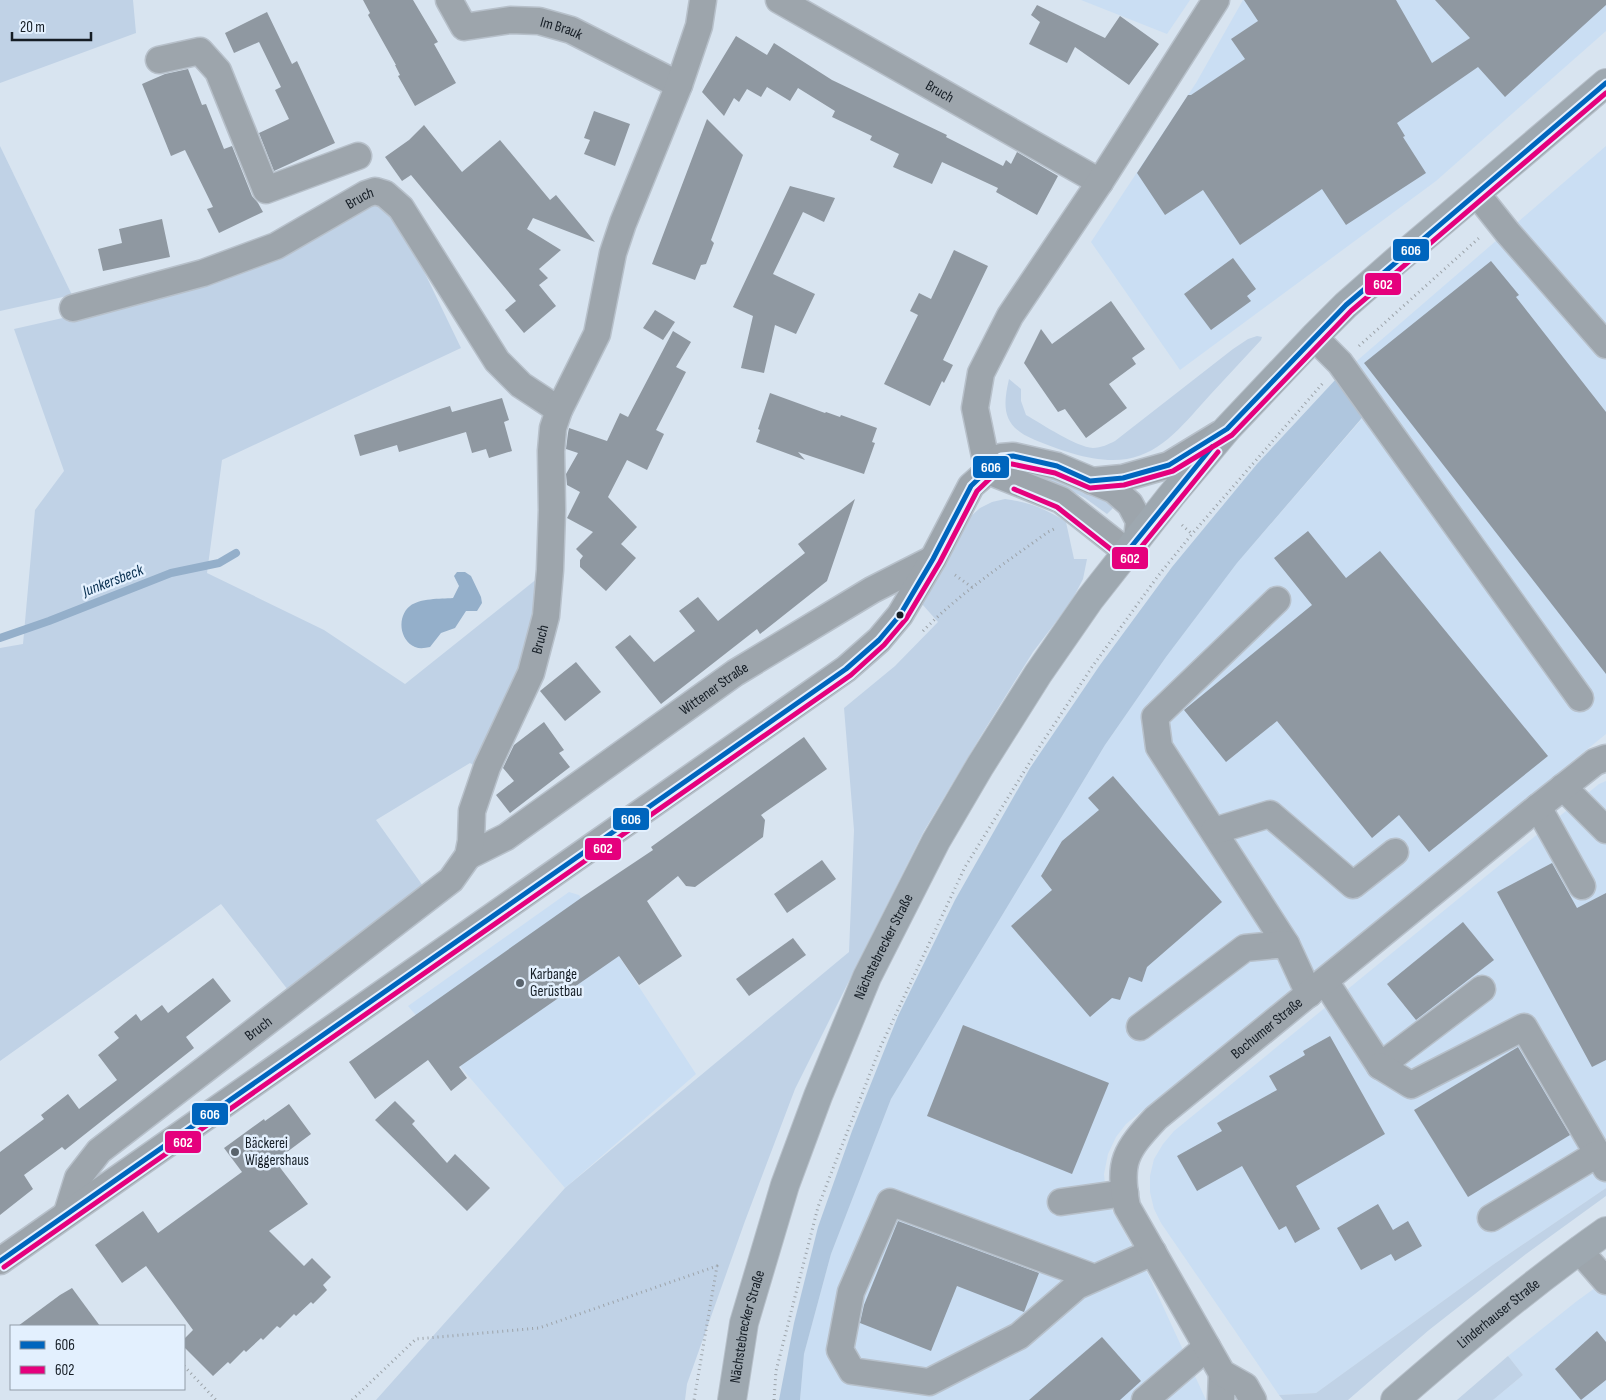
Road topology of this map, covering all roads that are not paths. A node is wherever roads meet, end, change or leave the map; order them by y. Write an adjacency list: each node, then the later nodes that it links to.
1 (449, 0): 7 (street, Im Brauk)
2 (703, 0): 7 (street, Bruch)
3 (779, 0): 9 (street, Bruch)
4 (1216, 0): 9 (street)
5 (159, 60): 8 (street)
6 (1606, 83): 10 (main road)
7 (680, 85): 14 (street, Bruch)
8 (358, 156)
9 (1100, 182): 16 (street)
10 (1477, 194): 12 (main road); 13 (street)
11 (73, 308): 14 (street, Bruch)
12 (1314, 337): 15 (main road); 21 (street)
13 (1606, 345)
14 (559, 410): 29 (street, Bruch)
15 (1226, 429): 17 (street); 18 (main road)
16 (988, 471): 17 (street); 18 (street); 19 (street)
17 (1090, 481): 18 (street)
18 (1132, 546): 49 (main road, Nächstebrecker Straße)
19 (933, 560): 27 (street, Wittener Straße); 39 (street)
20 (1277, 600): 25 (street)
21 (1580, 698)
22 (1606, 758): 23 (street, Bochumer Straße)
23 (1563, 787): 24 (street, Bochumer Straße); 26 (street)
24 (1538, 806): 30 (street); 32 (street, Bochumer Straße)
25 (1214, 830): 28 (street); 31 (street)
26 (1606, 830)
27 (506, 837): 29 (street, Bruch)
28 (1395, 852)
29 (468, 856): 39 (street, Bruch)
30 (1582, 886)
31 (1286, 944): 32 (street); 34 (street)
32 (1317, 988): 35 (street); 37 (street, Bochumer Straße)
33 (1482, 989): 35 (street)
34 (1140, 1026)
35 (1380, 1066): 36 (street)
36 (1602, 1161): 40 (street)
37 (1125, 1193): 38 (street); 43 (street, Bochumer Straße)
38 (1061, 1202)
39 (67, 1213): 44 (street)
40 (1491, 1218)
41 (1606, 1231): 42 (main road, Linderhauser Straße)
42 (1579, 1250): 46 (street); 53 (main road, Linderhauser Straße)
43 (1153, 1252): 45 (street); 47 (street, Bochumer Straße)
44 (0, 1261)
45 (1096, 1278): 45 (street)
46 (1606, 1282)
47 (1207, 1347): 48 (street, Bochumer Straße); 50 (street)
48 (1222, 1373): 51 (street); 52 (street)
49 (732, 1400)
50 (1145, 1400)
51 (1221, 1400)
52 (1254, 1400)
53 (1395, 1400)

